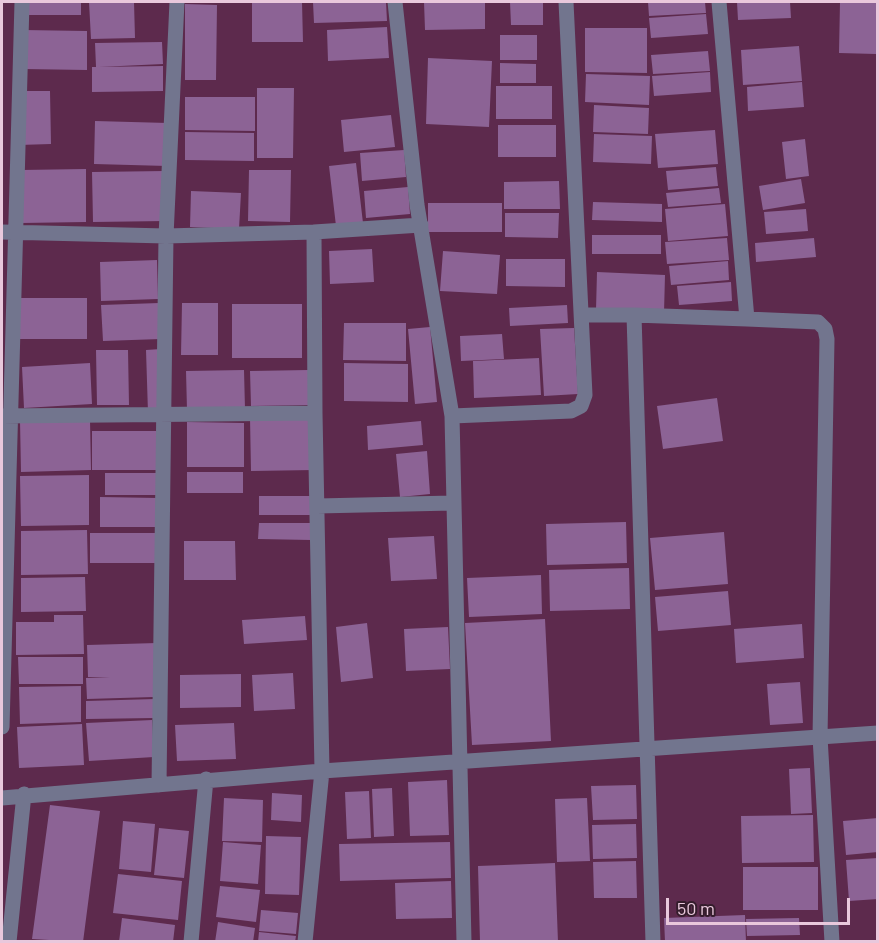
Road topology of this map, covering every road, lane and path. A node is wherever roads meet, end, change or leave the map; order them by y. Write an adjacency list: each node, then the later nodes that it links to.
1 (22, 2): 7 (street)
2 (177, 2): 9 (street)
3 (395, 2): 6 (street)
4 (566, 2): 10 (street)
5 (719, 2): 12 (street)
6 (421, 225): 8 (street); 16 (street)
7 (8, 232): 9 (street); 15 (street)
8 (314, 232): 9 (street); 13 (street)
9 (166, 236): 14 (street)
10 (583, 315): 11 (street); 16 (street)
11 (634, 315): 12 (street); 22 (street)
12 (747, 319): 21 (street)
13 (315, 412): 14 (street); 18 (street)
14 (164, 414): 15 (street); 26 (street)
15 (5, 416): 19 (street)
16 (452, 416): 17 (street)
17 (453, 503): 18 (street); 23 (street)
18 (317, 506): 24 (street)
19 (2, 727)
20 (878, 733): 21 (street)
21 (820, 737): 22 (street); 34 (street)
22 (646, 750): 23 (street); 33 (street)
23 (459, 762): 24 (street); 32 (street)
24 (322, 771): 25 (street); 31 (street)
25 (206, 779): 26 (street); 30 (street)
26 (159, 785): 27 (street)
27 (24, 794): 28 (street); 29 (street)
28 (2, 798)
29 (9, 942)
30 (190, 942)
31 (305, 942)
32 (464, 942)
33 (653, 942)
34 (832, 942)

